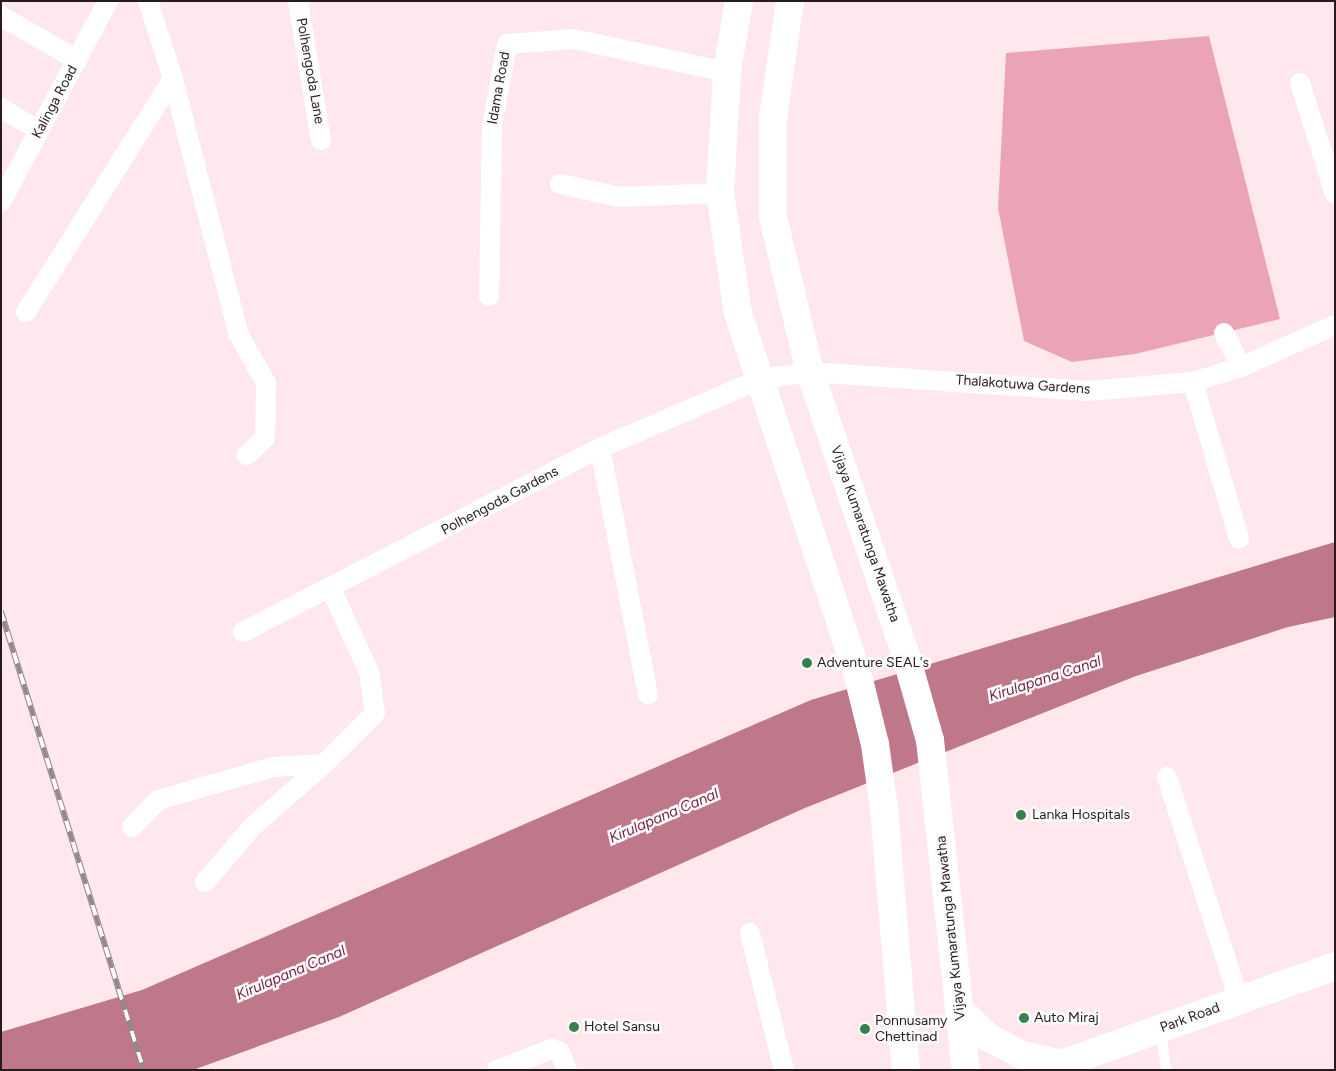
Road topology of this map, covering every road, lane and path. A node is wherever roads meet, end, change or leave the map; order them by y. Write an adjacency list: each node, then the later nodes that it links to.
1 (108, 1): 7 (street, Kalinga Road)
2 (148, 1): 9 (street)
3 (298, 1): 13 (street, Polhengoda Lane)
4 (739, 1): 8 (main road)
5 (790, 1): 23 (main road, Vijaya Kumaratunga Mawatha)
6 (1, 16): 7 (street)
7 (77, 60): 12 (street, Kalinga Road)
8 (727, 72): 15 (main road); 18 (street, Idama Road)
9 (173, 79): 19 (street); 27 (street)
10 (1300, 83): 16 (street)
11 (1, 108): 12 (street)
12 (39, 131): 17 (street, Kalinga Road)
13 (322, 140)
14 (560, 184): 15 (street)
15 (720, 193): 24 (main road)
16 (1335, 194)
17 (1, 202)
18 (489, 296)
19 (26, 312)
20 (1335, 325): 22 (street, Thalakotuwa Gardens)
21 (1224, 332): 22 (street)
22 (1241, 367): 25 (street, Thalakotuwa Gardens)
23 (810, 372): 24 (street, Thalakotuwa Gardens); 25 (street, Thalakotuwa Gardens); 39 (main road, Vijaya Kumaratunga Mawatha)
24 (761, 379): 26 (street, Polhengoda Gardens); 45 (main road)
25 (1193, 382): 28 (street)
26 (600, 448): 29 (street, Polhengoda Gardens); 31 (street)
27 (247, 455)
28 (1239, 538)
29 (331, 589): 30 (street, Polhengoda Gardens); 32 (street)
30 (243, 632)
31 (648, 694)
32 (324, 764): 34 (street); 35 (street)
33 (1167, 777): 38 (street)
34 (132, 827)
35 (205, 882)
36 (750, 932): 44 (street)
37 (1335, 966): 38 (main road, Park Road)
38 (1239, 1000): 40 (main road, Park Road)
39 (959, 1009): 41 (main road); 46 (main road, Vijaya Kumaratunga Mawatha)
40 (1161, 1029): 41 (main road, Park Road); 47 (lane)
41 (1055, 1068)
42 (497, 1070): 43 (street)
43 (567, 1070)
44 (784, 1070)
45 (906, 1070)
46 (966, 1070)
47 (1166, 1070)

